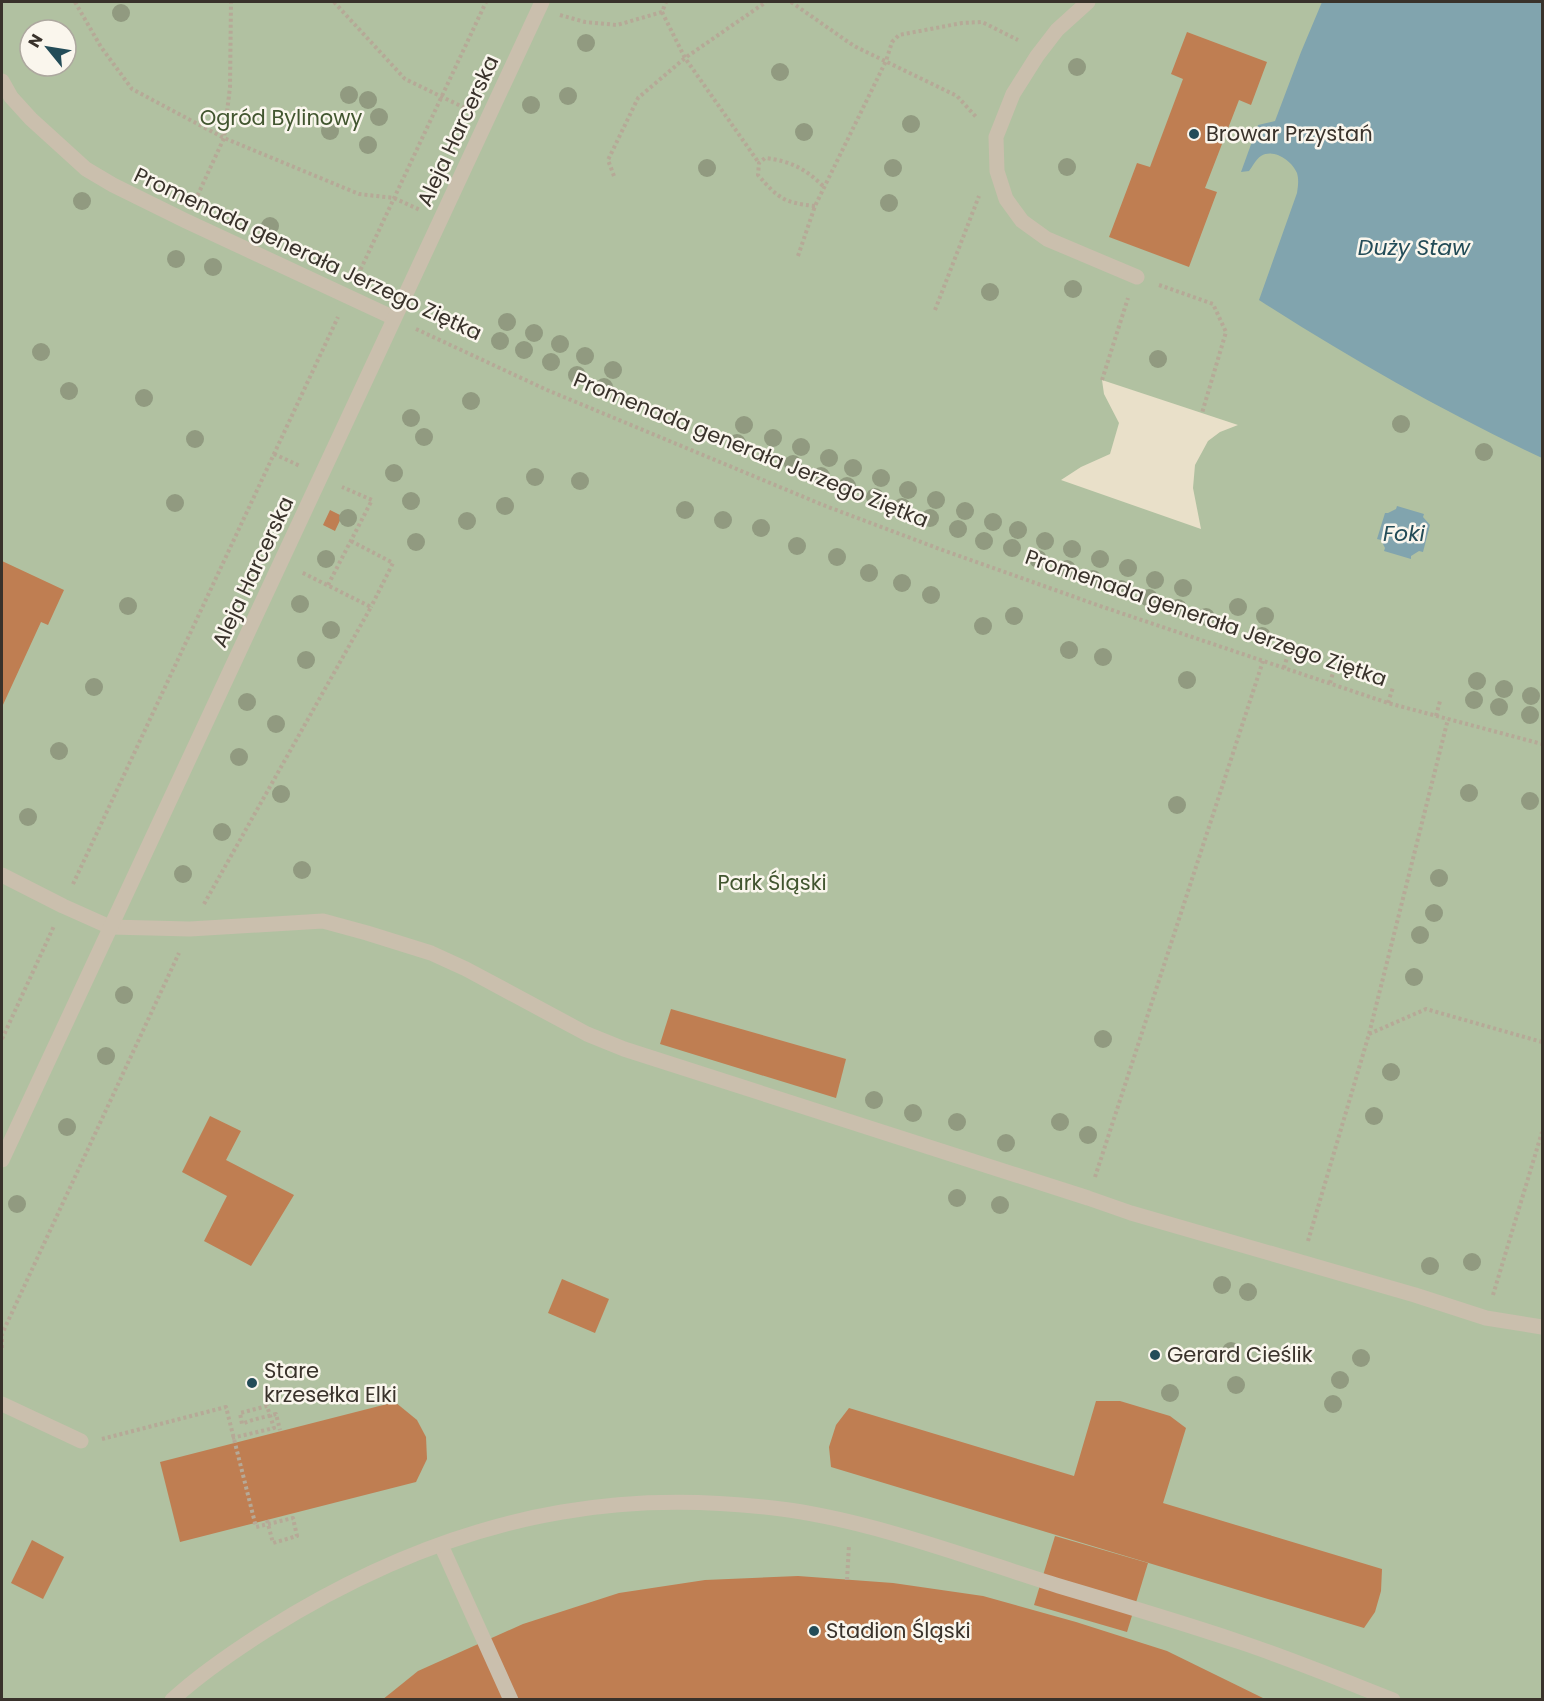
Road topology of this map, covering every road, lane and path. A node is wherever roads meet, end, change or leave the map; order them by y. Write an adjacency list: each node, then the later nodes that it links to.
1 (75, 2): 18 (path)
2 (231, 2): 18 (path)
3 (334, 2): 15 (path)
4 (486, 2): 15 (path, Aleja Harcerska)
5 (666, 2): 10 (path)
6 (766, 2): 12 (path)
7 (791, 2): 13 (path)
8 (1088, 2): 17 (street)
9 (541, 3): 10 (path); 33 (street, Aleja Harcerska)
10 (662, 12): 12 (path)
11 (1018, 40): 13 (path)
12 (685, 58): 19 (path); 20 (path)
13 (886, 61): 17 (path); 21 (path)
14 (2, 81): 26 (street, Promenada generała Jerzego Ziętka)
15 (441, 96): 16 (path); 23 (path, Aleja Harcerska)
16 (456, 104)
17 (996, 137): 28 (street)
18 (224, 138): 23 (path); 26 (path)
19 (759, 163): 21 (path); 25 (path)
20 (614, 176)
21 (824, 187): 25 (path)
22 (980, 193): 31 (path)
23 (394, 198): 24 (path); 30 (path, Aleja Harcerska)
24 (409, 205)
25 (815, 206): 27 (path)
26 (186, 221): 30 (street, Promenada generała Jerzego Ziętka)
27 (798, 256)
28 (1137, 277)
29 (1177, 291): 35 (path)
30 (348, 297): 33 (street, Promenada generała Jerzego Ziętka); 52 (path, Aleja Harcerska)
31 (935, 310)
32 (1123, 312): 34 (path)
33 (394, 318): 41 (path, Promenada generała Jerzego Ziętka); 54 (street, Aleja Harcerska)
34 (1102, 380)
35 (1202, 413)
36 (336, 484): 37 (path)
37 (351, 541): 38 (path); 39 (path)
38 (328, 585)
39 (371, 607)
40 (1288, 654): 42 (path)
41 (1263, 661): 42 (path, Promenada generała Jerzego Ziętka); 60 (path)
42 (1284, 668): 44 (path, Promenada generała Jerzego Ziętka)
43 (1334, 669): 44 (path)
44 (1330, 683): 47 (path, Promenada generała Jerzego Ziętka)
45 (1393, 687): 47 (path)
46 (1440, 700): 48 (path)
47 (1388, 703): 48 (path, Promenada generała Jerzego Ziętka)
48 (1436, 716): 49 (path, Promenada generała Jerzego Ziętka)
49 (1448, 719): 50 (path, Promenada generała Jerzego Ziętka); 55 (path)
50 (1542, 744)
51 (2, 875): 54 (street)
52 (72, 888)
53 (55, 925): 56 (path)
54 (110, 927): 59 (street, Aleja Harcerska); 60 (street)
55 (1369, 1034): 57 (path); 61 (path)
56 (2, 1039)
57 (1542, 1042)
58 (1542, 1132): 62 (path)
59 (2, 1160)
60 (1088, 1198): 61 (street)
61 (1302, 1262): 62 (street)
62 (1486, 1318): 63 (street)
63 (1542, 1327)
64 (2, 1404): 67 (street)
65 (280, 1431): 66 (path)
66 (232, 1438): 67 (path); 68 (path)
67 (81, 1441)
68 (267, 1520)
69 (850, 1523): 70 (street); 71 (path); 74 (street)
70 (441, 1545): 72 (street); 73 (street)
71 (847, 1580)
72 (172, 1700)
73 (512, 1700)
74 (1393, 1700)

